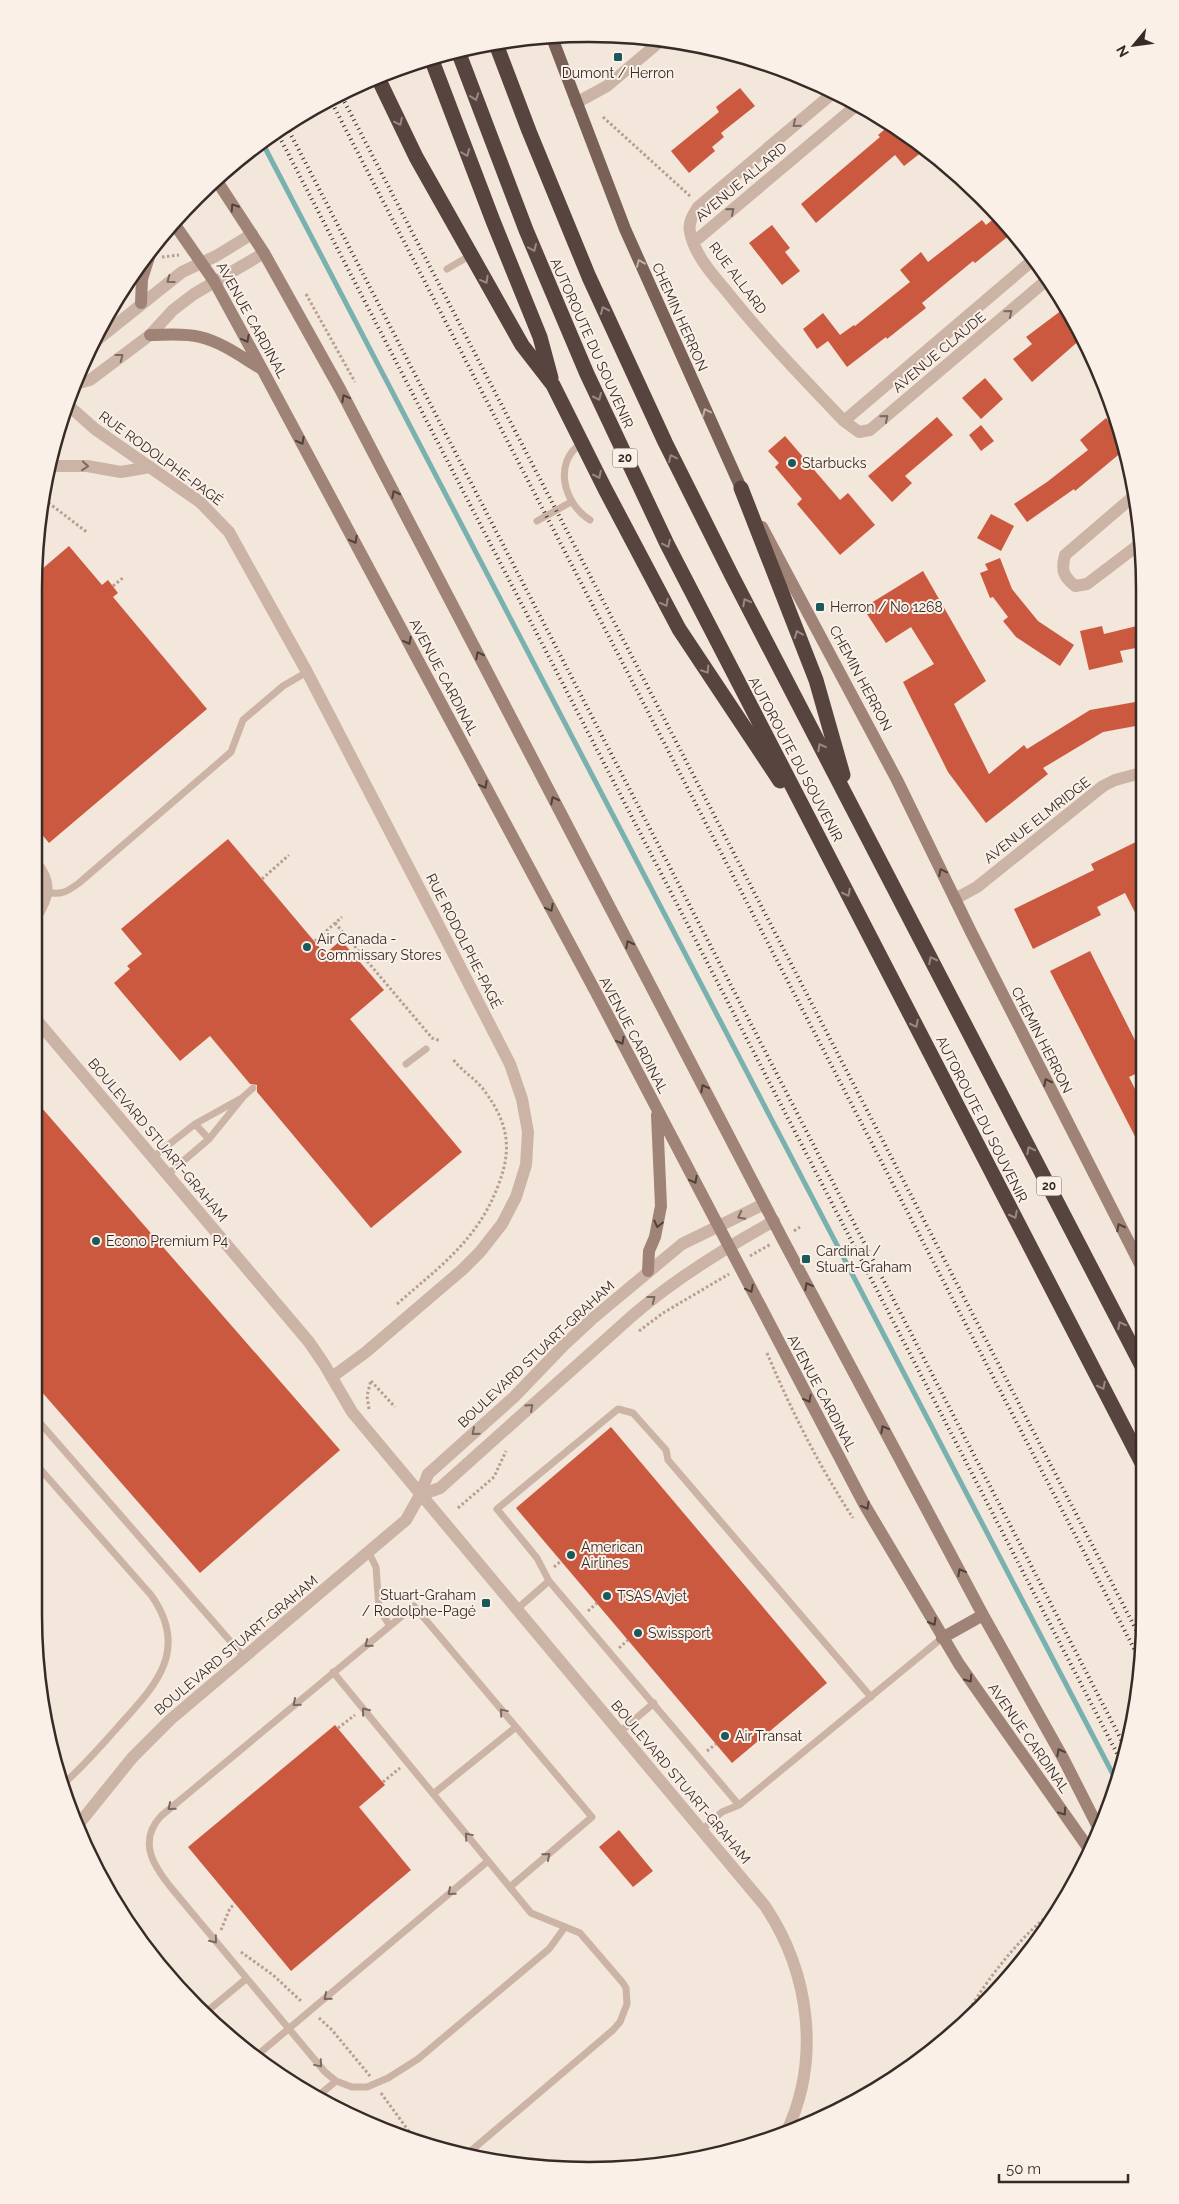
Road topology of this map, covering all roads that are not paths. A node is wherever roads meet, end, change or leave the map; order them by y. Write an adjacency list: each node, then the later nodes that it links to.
1 (554, 44): 8 (main road, CHEMIN HERRON)
2 (654, 46): 8 (street)
3 (499, 50): 42 (highway, AUTOROUTE DU SOUVENIR / 20, one-way to 3)
4 (461, 58): 43 (highway, AUTOROUTE DU SOUVENIR / 20, one-way to 43)
5 (434, 66): 28 (highway, one-way to 28)
6 (381, 84): 15 (highway, one-way to 15)
7 (828, 97): 13 (street, AVENUE ALLARD, one-way to 13)
8 (576, 103): 34 (main road, CHEMIN HERRON, one-way to 8)
9 (851, 110): 13 (street, AVENUE ALLARD, one-way to 9)
10 (220, 186): 12 (main road, AVENUE CARDINAL, one-way to 10)
11 (178, 229): 16 (main road, AVENUE CARDINAL)
12 (252, 234): 14 (main road, AVENUE CARDINAL); 16 (street)
13 (694, 242): 24 (street, RUE ALLARD)
14 (264, 253): 20 (street); 58 (main road, AVENUE CARDINAL, one-way to 14)
15 (471, 255): 19 (lane); 28 (highway, one-way to 28)
16 (202, 262): 20 (main road, AVENUE CARDINAL); 22 (street, one-way to 22)
17 (1028, 264): 30 (street, AVENUE CLAUDE)
18 (149, 267): 22 (main road)
19 (448, 269)
20 (214, 281): 25 (street); 26 (main road, AVENUE CARDINAL, one-way to 26)
21 (1042, 284): 30 (street, AVENUE CLAUDE, one-way to 21)
22 (141, 303): 23 (street)
23 (109, 329)
24 (759, 332): 30 (street, AVENUE CLAUDE)
25 (150, 335): 26 (main road); 27 (street, one-way to 25)
26 (262, 369): 53 (main road, AVENUE CARDINAL, one-way to 53)
27 (83, 382)
28 (553, 385): 31 (highway)
29 (73, 410): 33 (street, RUE RODOLPHE-PAGÉ)
30 (844, 421)
31 (582, 443): 36 (lane); 43 (highway, one-way to 43)
32 (57, 466): 33 (street, one-way to 33)
33 (150, 467): 40 (street, RUE RODOLPHE-PAGÉ)
34 (741, 488): 42 (highway, one-way to 34); 46 (main road, CHEMIN HERRON, one-way to 34)
35 (1129, 500): 39 (street)
36 (571, 502): 37 (lane); 38 (lane)
37 (590, 520)
38 (538, 521)
39 (1134, 548)
40 (307, 672): 45 (lane); 65 (street, RUE RODOLPHE-PAGÉ)
41 (1136, 774): 46 (street, AVENUE ELMRIDGE)
42 (852, 805): 64 (highway, AUTOROUTE DU SOUVENIR / 20, one-way to 42)
43 (825, 850): 67 (highway, AUTOROUTE DU SOUVENIR / 20, one-way to 67)
44 (43, 873): 45 (street)
45 (46, 892): 47 (street)
46 (955, 899): 62 (main road, CHEMIN HERRON, one-way to 46)
47 (43, 904)
48 (43, 1028): 56 (street, BOULEVARD STUART-GRAHAM)
49 (426, 1048): 50 (lane)
50 (406, 1064)
51 (254, 1088): 52 (lane)
52 (243, 1096): 54 (lane); 55 (lane)
53 (657, 1110): 60 (main road, AVENUE CARDINAL, one-way to 60); 63 (main road, one-way to 63)
54 (195, 1124): 55 (lane); 56 (lane)
55 (209, 1139): 57 (lane)
56 (153, 1157): 57 (street, BOULEVARD STUART-GRAHAM)
57 (168, 1174): 65 (street, BOULEVARD STUART-GRAHAM)
58 (764, 1204): 59 (main road, AVENUE CARDINAL); 60 (street, BOULEVARD STUART-GRAHAM, one-way to 60)
59 (774, 1221): 61 (street); 73 (main road, AVENUE CARDINAL, one-way to 59)
60 (718, 1227): 61 (main road, AVENUE CARDINAL); 63 (street, BOULEVARD STUART-GRAHAM)
61 (728, 1247): 69 (street, one-way to 61); 75 (main road, AVENUE CARDINAL, one-way to 75)
62 (1136, 1256)
63 (648, 1271): 69 (street, BOULEVARD STUART-GRAHAM, one-way to 69)
64 (1136, 1354)
65 (332, 1377): 69 (street)
66 (43, 1426): 76 (lane)
67 (1136, 1450)
68 (43, 1472): 82 (lane)
69 (420, 1495): 70 (street, BOULEVARD STUART-GRAHAM); 72 (street, BOULEVARD STUART-GRAHAM)
70 (369, 1553): 74 (lane); 76 (street, BOULEVARD STUART-GRAHAM)
71 (549, 1581): 72 (lane); 78 (lane); 79 (lane)
72 (517, 1609): 81 (street, BOULEVARD STUART-GRAHAM)
73 (984, 1615): 75 (main road); 86 (main road, AVENUE CARDINAL, one-way to 73)
74 (390, 1626): 77 (lane, one-way to 77); 80 (lane, one-way to 74)
75 (942, 1638): 78 (lane); 88 (main road, AVENUE CARDINAL, one-way to 88)
76 (245, 1658): 85 (street, BOULEVARD STUART-GRAHAM)
77 (333, 1672): 83 (lane, one-way to 77); 92 (lane, one-way to 92)
78 (870, 1697): 84 (lane)
79 (654, 1703): 81 (lane); 84 (lane)
80 (516, 1727): 83 (lane); 90 (lane, one-way to 80)
81 (620, 1732): 87 (street, BOULEVARD STUART-GRAHAM)
82 (68, 1779)
83 (433, 1794): 89 (lane, one-way to 83)
84 (739, 1805): 87 (lane)
85 (82, 1819)
86 (1096, 1822)
87 (702, 1830): 98 (street, BOULEVARD STUART-GRAHAM)
88 (1086, 1844)
89 (488, 1861): 90 (lane); 94 (lane, one-way to 94)
90 (510, 1887): 91 (lane)
91 (565, 1927): 96 (lane); 99 (lane)
92 (246, 1979): 93 (lane); 94 (lane)
93 (211, 2008)
94 (289, 2029): 95 (lane); 96 (lane, one-way to 96)
95 (262, 2051)
96 (336, 2081): 97 (lane)
97 (323, 2092)
98 (789, 2124)
99 (473, 2149)

